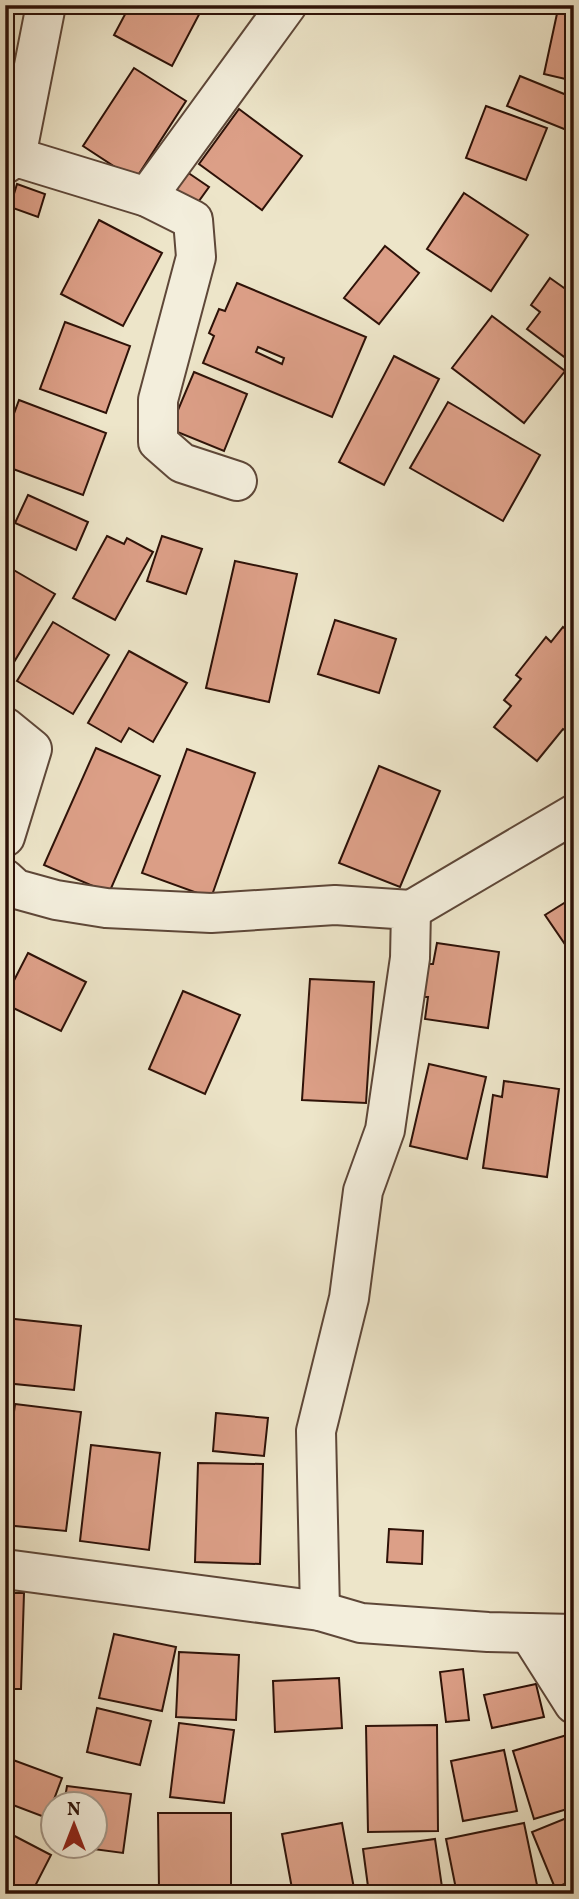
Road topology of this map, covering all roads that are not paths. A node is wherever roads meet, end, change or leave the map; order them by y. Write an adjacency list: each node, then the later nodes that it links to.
1 (46, 5): 3 (street)
2 (287, 5): 4 (street)
3 (11, 161): 4 (street)
4 (147, 197): 5 (street)
5 (237, 481)
6 (5, 727): 8 (street)
7 (574, 814): 10 (street)
8 (5, 837)
9 (5, 878): 10 (street)
10 (411, 909): 12 (street)
11 (5, 1569): 12 (street)
12 (320, 1611): 13 (street)
13 (529, 1633): 14 (street); 15 (street)
14 (574, 1634)
15 (574, 1704)

